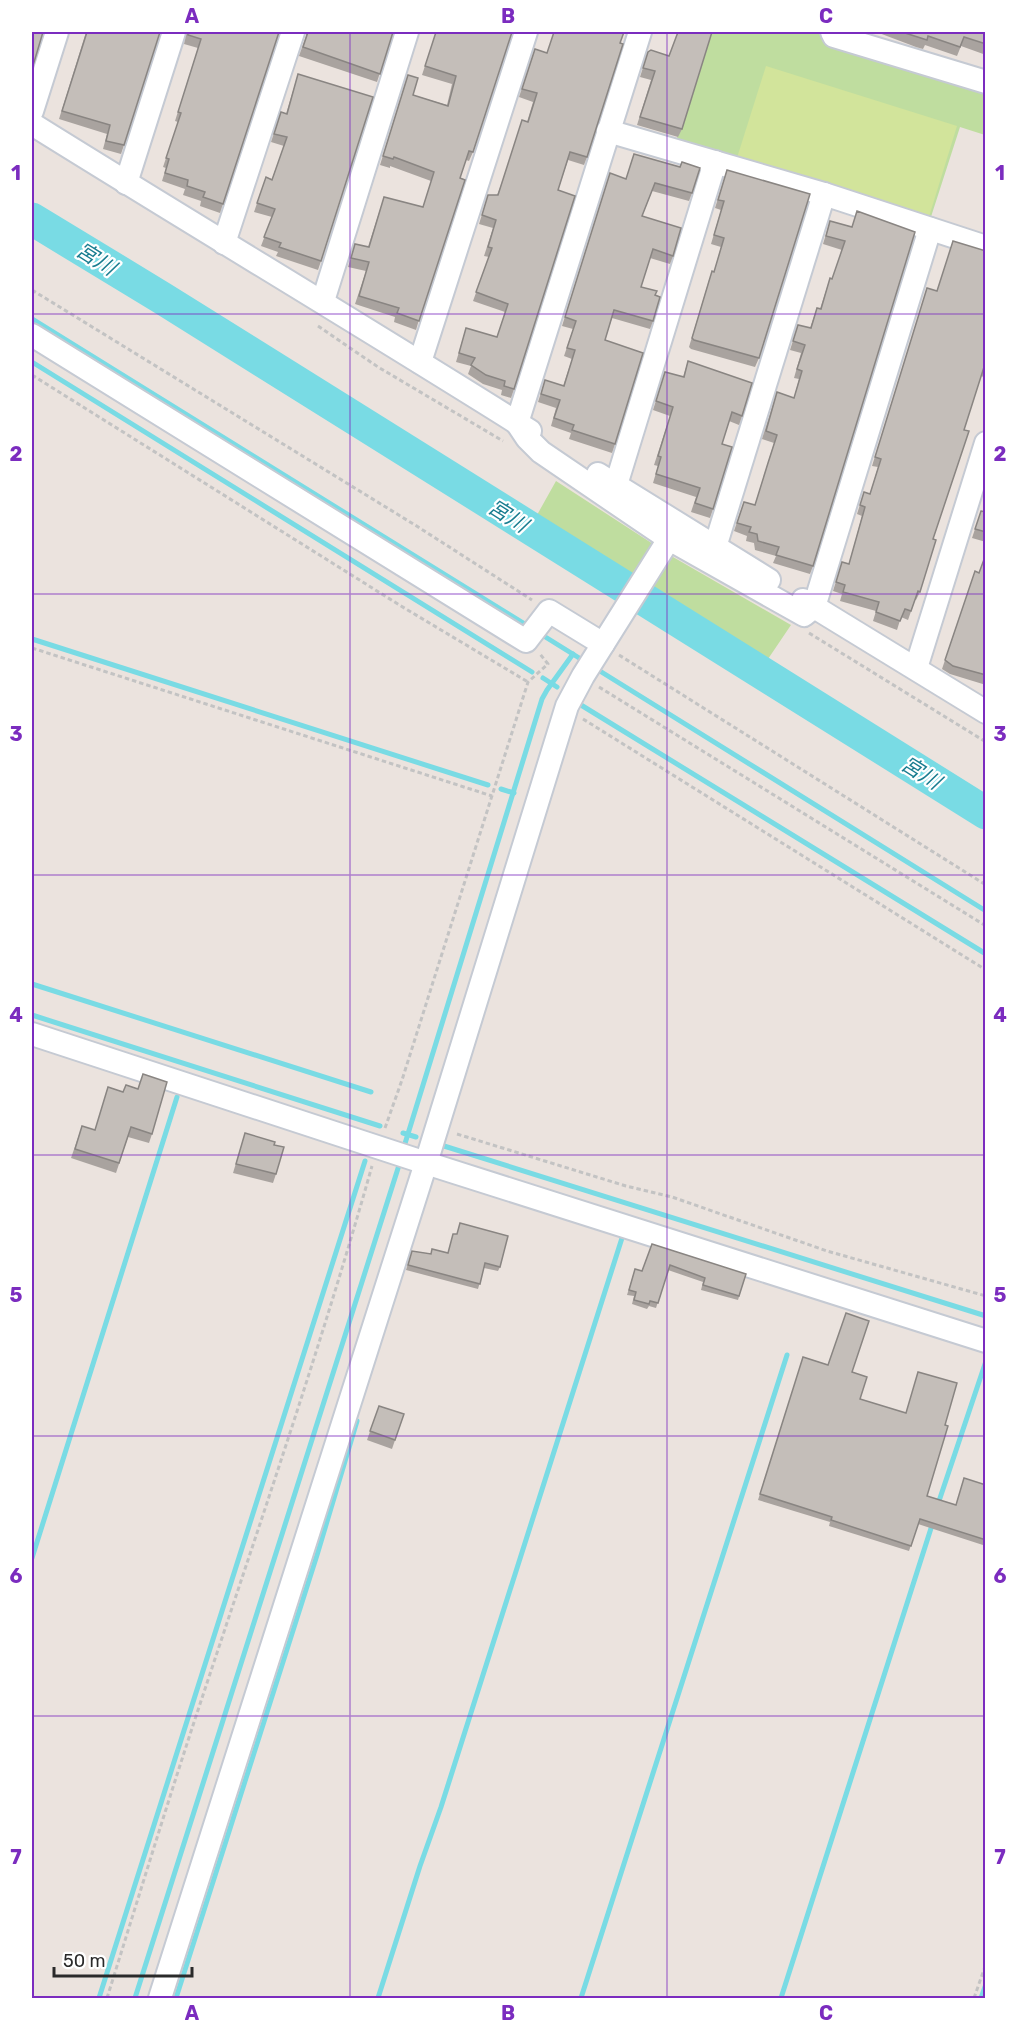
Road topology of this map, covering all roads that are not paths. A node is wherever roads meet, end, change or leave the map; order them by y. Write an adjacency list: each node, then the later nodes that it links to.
1 (57, 32): 9 (street)
2 (174, 32): 13 (street)
3 (292, 32): 16 (street)
4 (407, 32): 18 (street)
5 (526, 32): 20 (street)
6 (640, 32): 11 (street)
7 (831, 32): 8 (street)
8 (986, 82)
9 (32, 111)
10 (32, 124): 13 (street)
11 (608, 131): 12 (street); 21 (street)
12 (715, 162): 14 (street); 23 (street)
13 (126, 183): 16 (street)
14 (824, 194): 15 (street); 25 (street)
15 (930, 229): 17 (street); 26 (street)
16 (224, 243): 18 (street)
17 (986, 247)
18 (323, 301): 20 (street)
19 (32, 335): 27 (street)
20 (420, 362): 21 (street)
21 (517, 423): 23 (street); 24 (street)
22 (986, 443): 28 (street)
23 (616, 485): 25 (street)
24 (667, 544): 26 (street); 27 (street)
25 (715, 547): 26 (street)
26 (814, 607): 28 (street)
27 (594, 659): 31 (street)
28 (916, 668): 29 (street)
29 (986, 712)
30 (32, 1034): 31 (street)
31 (402, 1155): 32 (street); 33 (street)
32 (986, 1341)
33 (160, 1998)

